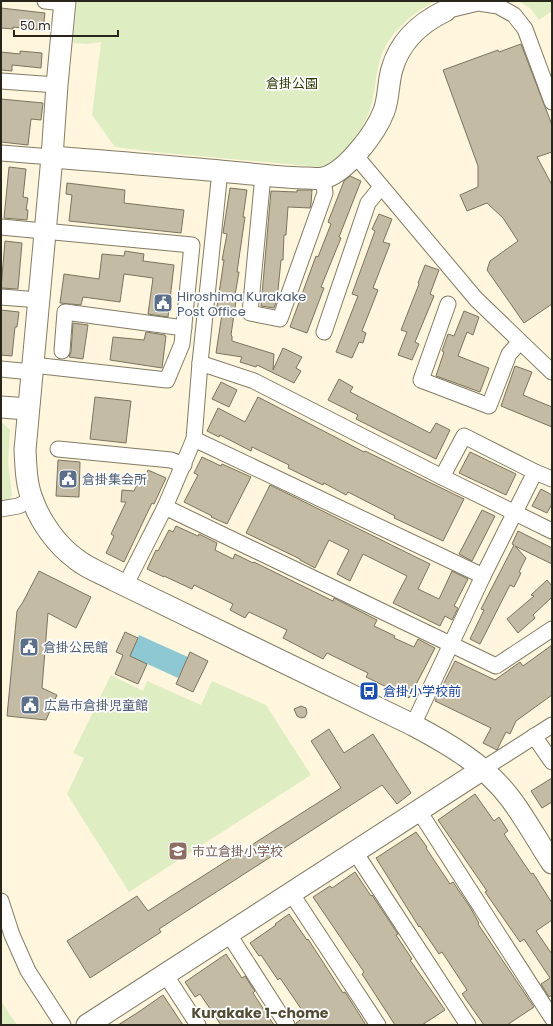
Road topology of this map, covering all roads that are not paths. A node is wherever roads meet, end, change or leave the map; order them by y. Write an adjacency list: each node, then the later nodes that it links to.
1 (59, 2): 4 (street)
2 (445, 11): 5 (street); 7 (street)
3 (1, 81): 4 (street)
4 (57, 85): 8 (street)
5 (552, 102)
6 (1, 153): 8 (street)
7 (355, 156): 11 (street); 12 (street)
8 (52, 157): 9 (street); 14 (street)
9 (220, 171): 10 (street); 22 (street)
10 (263, 175): 11 (street); 11 (street)
11 (323, 178)
12 (381, 187): 19 (street); 20 (street)
13 (1, 227): 14 (street)
14 (45, 231): 16 (street); 18 (street)
15 (1, 297): 16 (street)
16 (39, 300): 24 (street)
17 (448, 304): 20 (street)
18 (184, 328): 21 (street); 24 (street)
19 (324, 332)
20 (520, 342): 25 (street)
21 (62, 351)
22 (200, 363): 28 (street); 32 (street)
23 (1, 369): 24 (street)
24 (33, 369): 27 (street)
25 (552, 372)
26 (1, 407): 27 (street)
27 (28, 409): 34 (street)
28 (194, 439): 30 (street); 39 (street)
29 (58, 449): 30 (street)
30 (184, 465): 35 (street)
31 (535, 472): 32 (street); 33 (street); 37 (street)
32 (442, 477): 37 (street)
33 (552, 479)
34 (32, 500): 36 (street); 40 (street)
35 (166, 507): 40 (street); 42 (street)
36 (1, 509)
37 (515, 513): 38 (street); 39 (street)
38 (552, 531)
39 (483, 576): 42 (street)
40 (125, 586): 44 (street)
41 (552, 629): 42 (street)
42 (450, 645): 44 (street)
43 (552, 724): 45 (street)
44 (413, 725): 47 (street)
45 (534, 736): 46 (street); 47 (street)
46 (552, 762)
47 (483, 769): 48 (street); 50 (street)
48 (419, 810): 49 (street); 55 (street)
49 (355, 852): 51 (street); 61 (street)
50 (552, 863)
51 (291, 893): 53 (street); 60 (street)
52 (1, 901): 56 (street)
53 (228, 934): 54 (street); 59 (street)
54 (165, 974): 57 (street); 58 (street)
55 (552, 1018): 62 (street)
56 (63, 1025)
57 (87, 1025)
58 (198, 1025)
59 (287, 1025)
60 (378, 1025)
61 (468, 1025)
62 (540, 1025)

